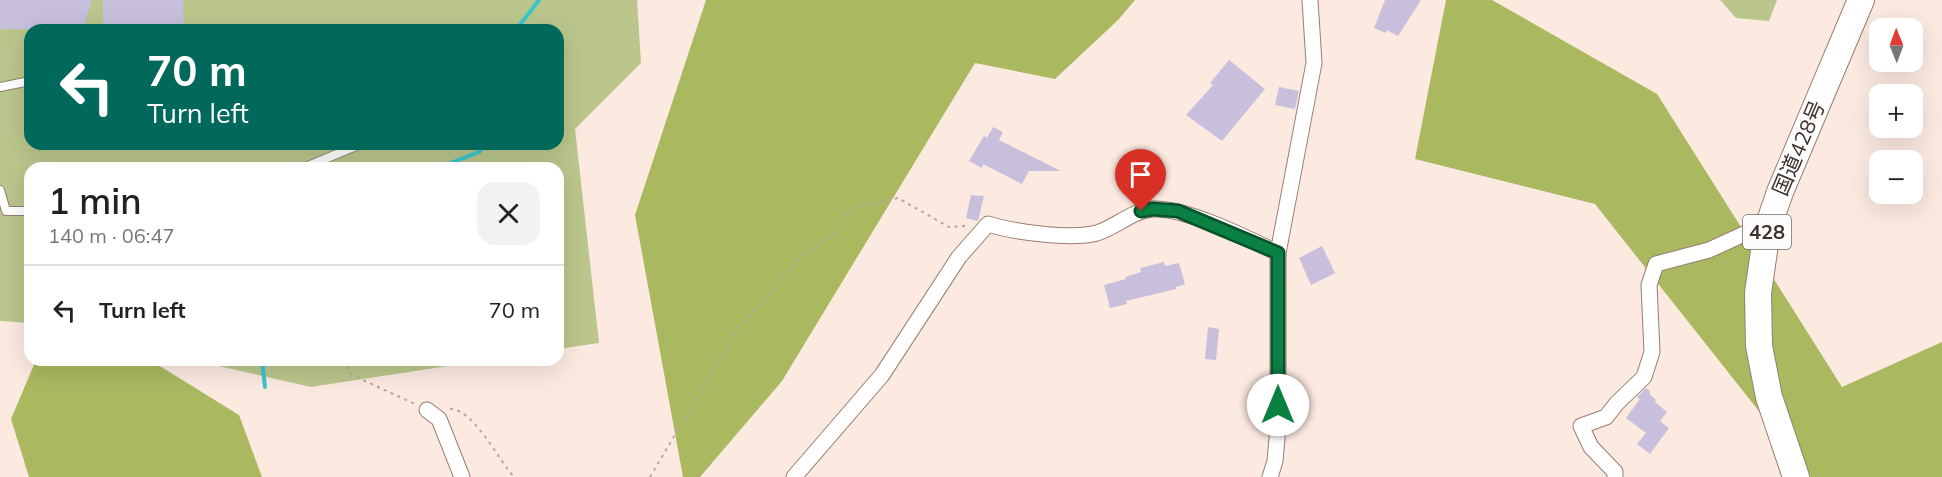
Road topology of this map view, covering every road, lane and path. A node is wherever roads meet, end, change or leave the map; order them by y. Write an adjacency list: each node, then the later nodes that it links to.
1 (1311, 0): 11 (street)
2 (1862, 0): 10 (highway, 国道428号 / 428)
3 (24, 82): 4 (lane)
4 (0, 87)
5 (346, 150): 6 (lane)
6 (318, 162)
7 (0, 190): 8 (lane)
8 (24, 211)
9 (988, 224): 11 (street); 16 (path); 17 (street)
10 (1767, 230): 19 (street); 20 (highway, 国道428号 / 428)
11 (1278, 253): 18 (street)
12 (347, 366): 13 (path)
13 (427, 410): 14 (street); 15 (path)
14 (462, 477)
15 (514, 477)
16 (650, 477)
17 (794, 477)
18 (1270, 477)
19 (1615, 477)
20 (1796, 477)

